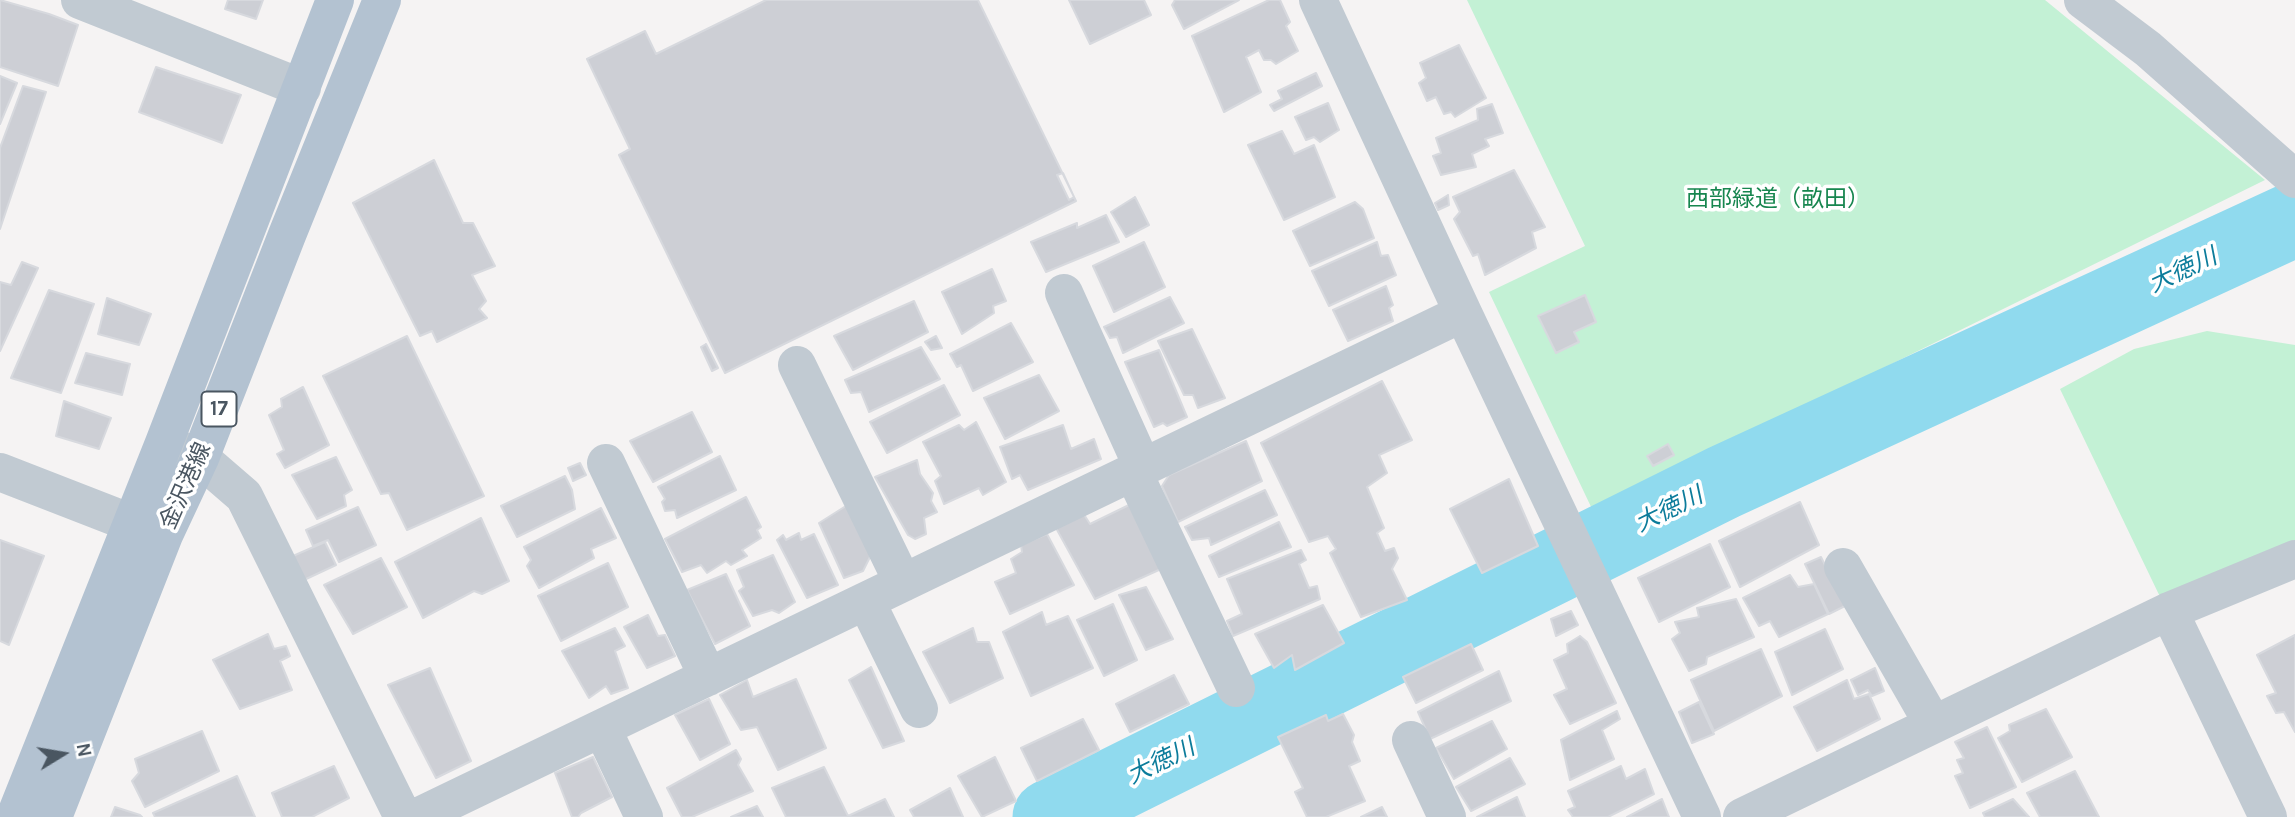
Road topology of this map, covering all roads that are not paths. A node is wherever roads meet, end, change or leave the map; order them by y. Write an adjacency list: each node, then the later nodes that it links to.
1 (80, 0): 6 (street)
2 (335, 0): 6 (main road, 金沢港線 / 17)
3 (382, 0): 12 (main road, 金沢港線 / 17)
4 (1318, 0): 9 (street)
5 (2083, 0): 7 (street)
6 (302, 88): 11 (main road, 金沢港線 / 17)
7 (2290, 174)
8 (1064, 293): 14 (street)
9 (1463, 313): 14 (street); 34 (street)
10 (797, 365): 19 (street)
11 (164, 443): 12 (street); 16 (main road, 金沢港線 / 17)
12 (200, 458): 16 (main road, 金沢港線 / 17); 30 (street)
13 (606, 463): 22 (street)
14 (1138, 470): 19 (street); 23 (street)
15 (0, 472): 16 (street)
16 (148, 530): 28 (main road, 金沢港線 / 17); 29 (main road, 金沢港線 / 17)
17 (2295, 559): 21 (street)
18 (1843, 568): 25 (street)
19 (903, 583): 20 (street)
20 (866, 601): 22 (street); 24 (street)
21 (2169, 611): 25 (street); 36 (street)
22 (708, 677): 26 (street)
23 (1236, 688)
24 (919, 709)
25 (1933, 724): 35 (street)
26 (602, 728): 31 (street); 32 (street)
27 (1411, 740): 33 (street)
28 (15, 817)
29 (53, 817)
30 (403, 817)
31 (417, 817)
32 (644, 817)
33 (1447, 817)
34 (1702, 817)
35 (1742, 817)
36 (2268, 817)

